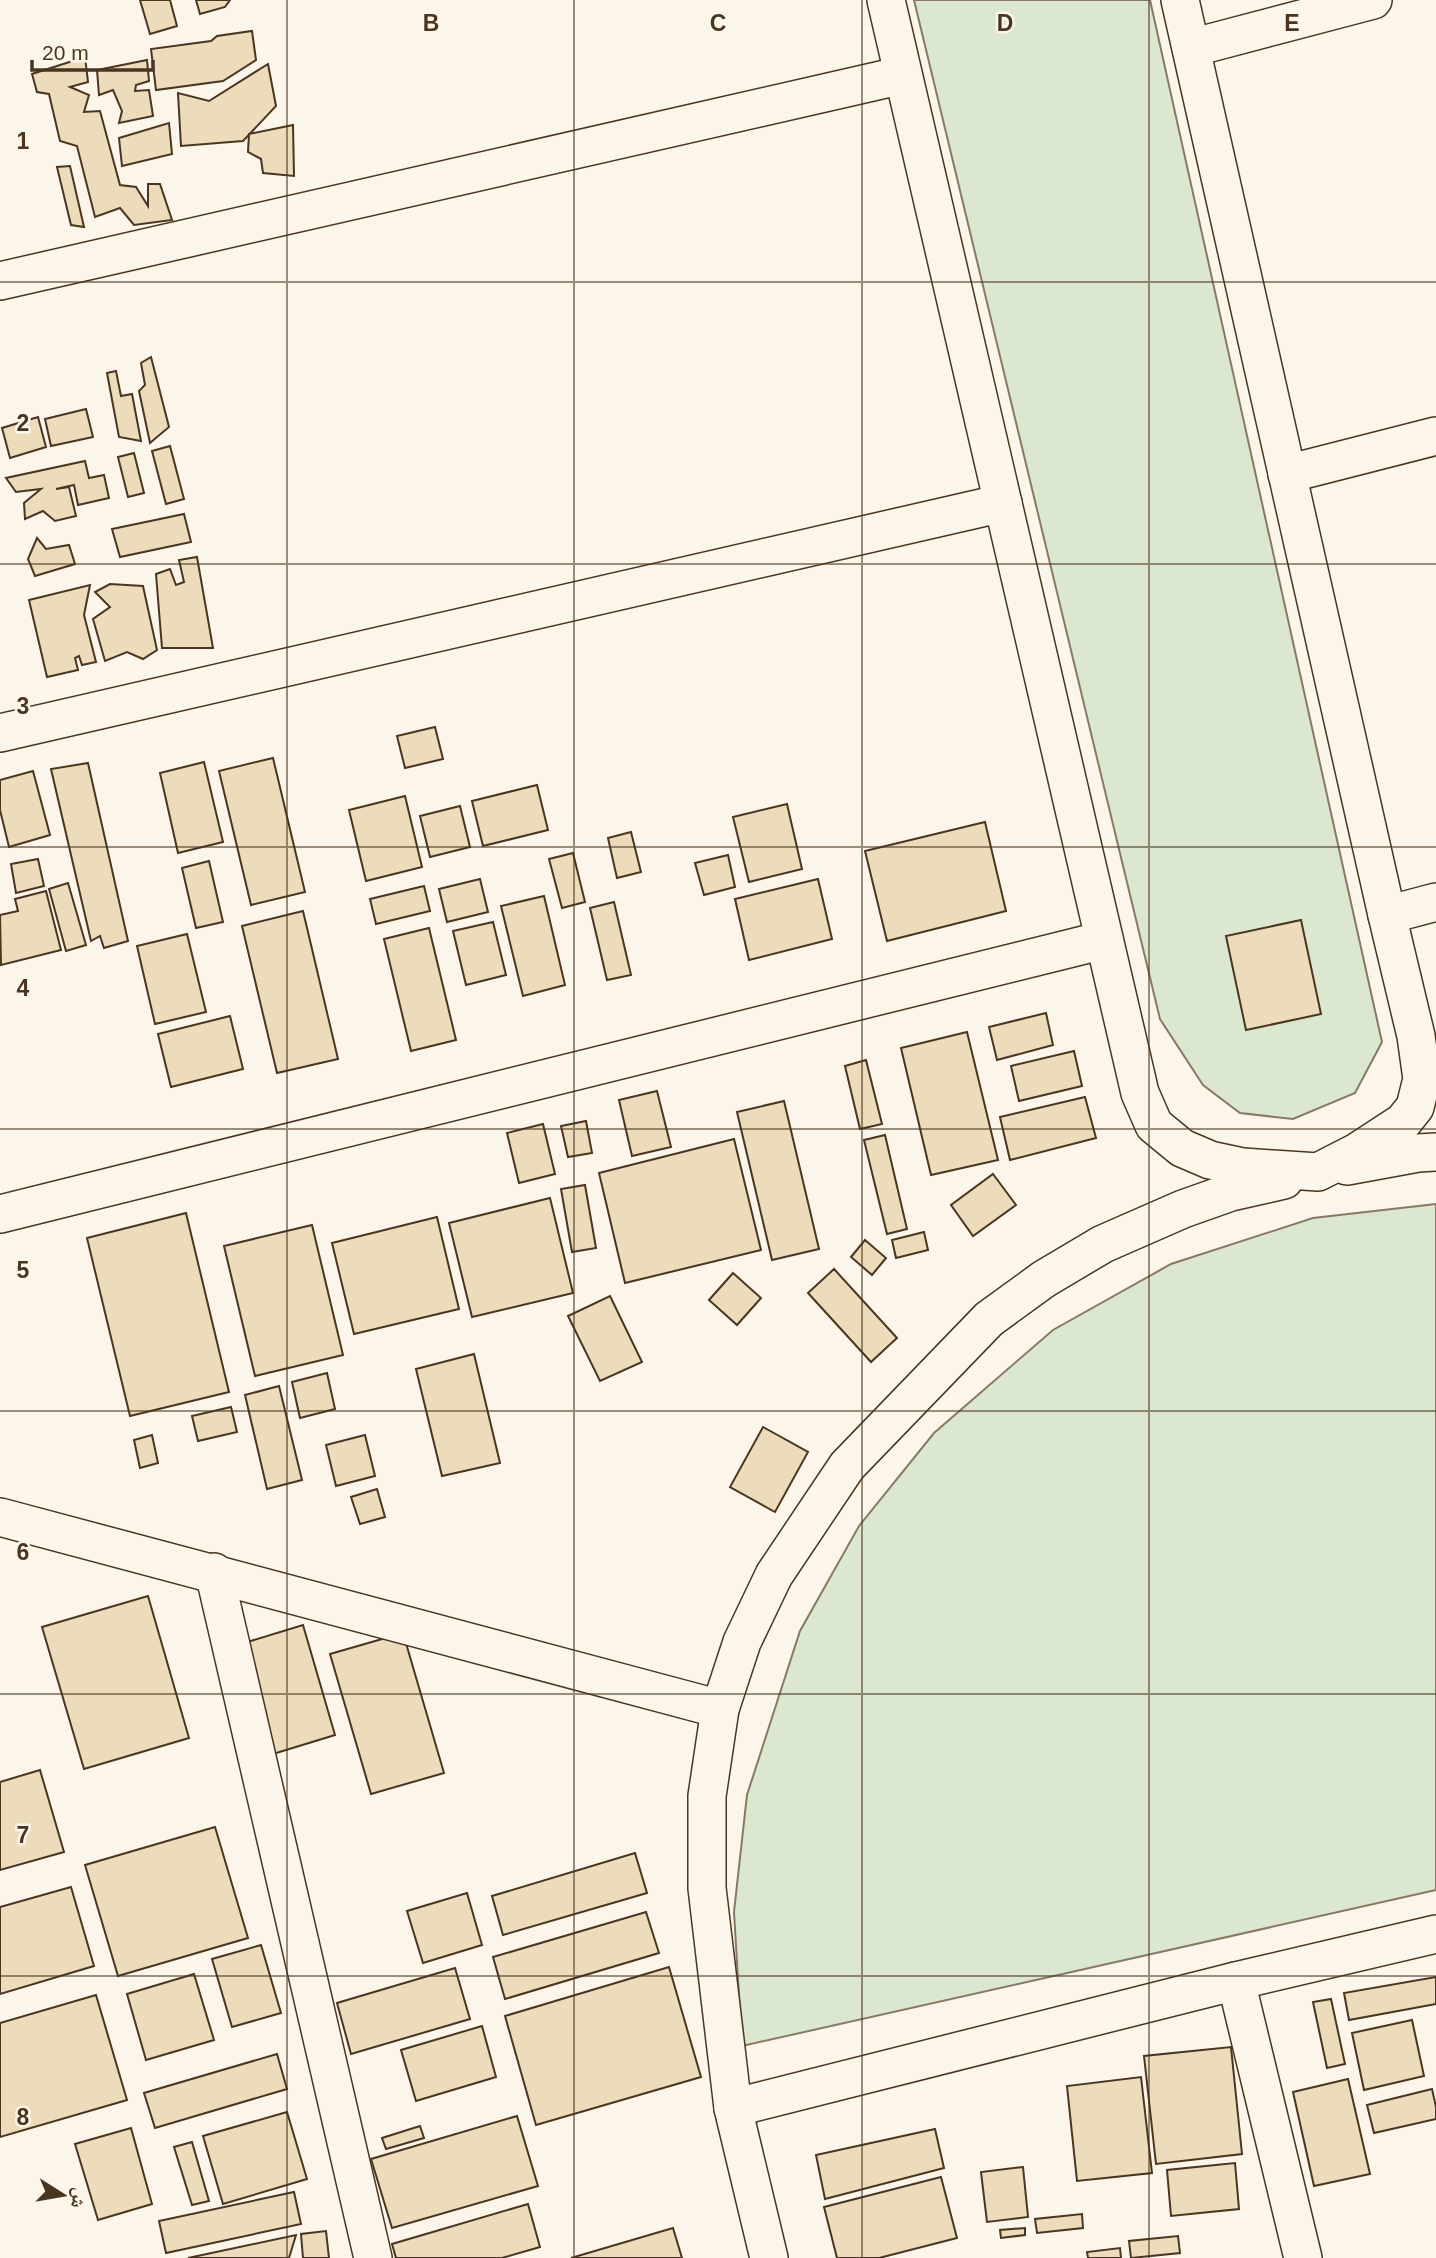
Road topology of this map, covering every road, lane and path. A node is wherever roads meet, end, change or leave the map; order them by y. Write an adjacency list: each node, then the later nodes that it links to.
1 (886, 0): 5 (street)
2 (1180, 0): 4 (street)
3 (1373, 0): 4 (street)
4 (1191, 48): 8 (street)
5 (904, 75): 6 (street); 9 (street)
6 (0, 281)
7 (1436, 436): 8 (street)
8 (1287, 474): 12 (street)
9 (1003, 503): 10 (street); 13 (street)
10 (0, 733)
11 (1436, 902): 12 (street)
12 (1387, 915): 15 (street)
13 (1104, 940): 15 (street); 16 (street)
14 (1436, 1152): 15 (street)
15 (1318, 1172): 19 (street)
16 (0, 1214)
17 (0, 1517): 18 (street)
18 (214, 1572): 19 (street); 23 (street)
19 (720, 1709): 22 (street)
20 (1436, 1934): 21 (street)
21 (1236, 1981): 22 (street); 25 (street)
22 (733, 2108): 24 (street)
23 (373, 2258)
24 (769, 2258)
25 (1303, 2258)

